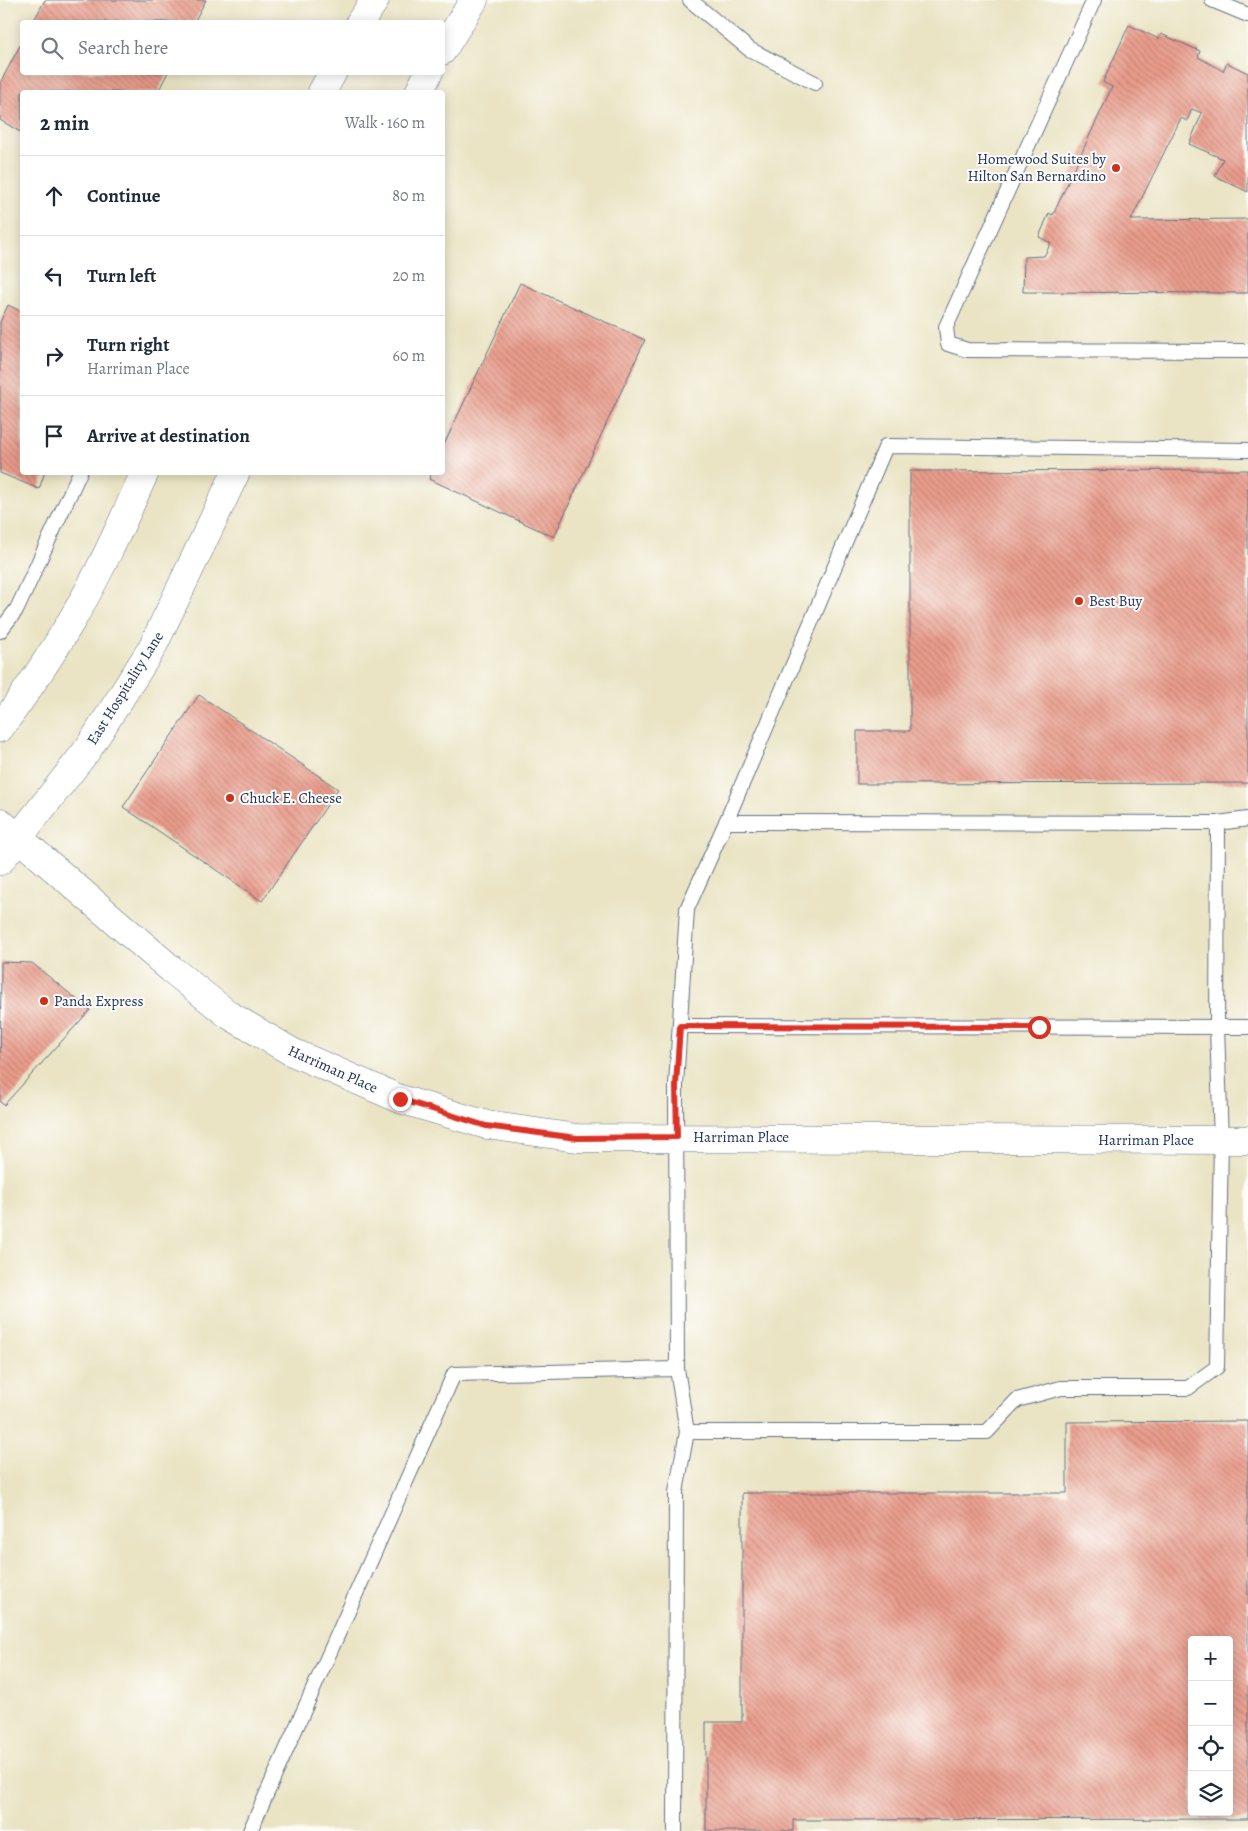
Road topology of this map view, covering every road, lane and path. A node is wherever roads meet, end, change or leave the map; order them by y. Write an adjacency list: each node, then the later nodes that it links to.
1 (375, 0): 7 (street)
2 (474, 0): 8 (street)
3 (690, 0): 11 (lane)
4 (1094, 0): 14 (lane)
5 (1212, 0): 6 (lane)
6 (1248, 15)
7 (361, 20)
8 (445, 46)
9 (331, 75): 12 (street)
10 (428, 75): 13 (street)
11 (815, 83)
12 (323, 90)
13 (419, 90)
14 (1248, 351)
15 (1248, 450): 22 (lane)
16 (79, 475): 19 (lane)
17 (144, 475): 20 (street)
18 (235, 475): 24 (street, East Hospitality Lane)
19 (0, 631)
20 (0, 728)
21 (1248, 819): 23 (lane)
22 (726, 822): 23 (lane); 26 (lane)
23 (1218, 824): 28 (lane)
24 (9, 830): 25 (street, East Hospitality Lane); 29 (street, Harriman Place)
25 (0, 861)
26 (680, 1026): 28 (lane); 29 (lane)
27 (1248, 1027): 28 (lane)
28 (1217, 1028): 30 (lane)
29 (677, 1137): 30 (street, Harriman Place); 32 (lane)
30 (1221, 1140): 31 (street, Harriman Place); 33 (lane)
31 (1248, 1140)
32 (677, 1369): 33 (lane); 34 (lane)
33 (686, 1432): 35 (lane)
34 (250, 1831)
35 (675, 1831)

